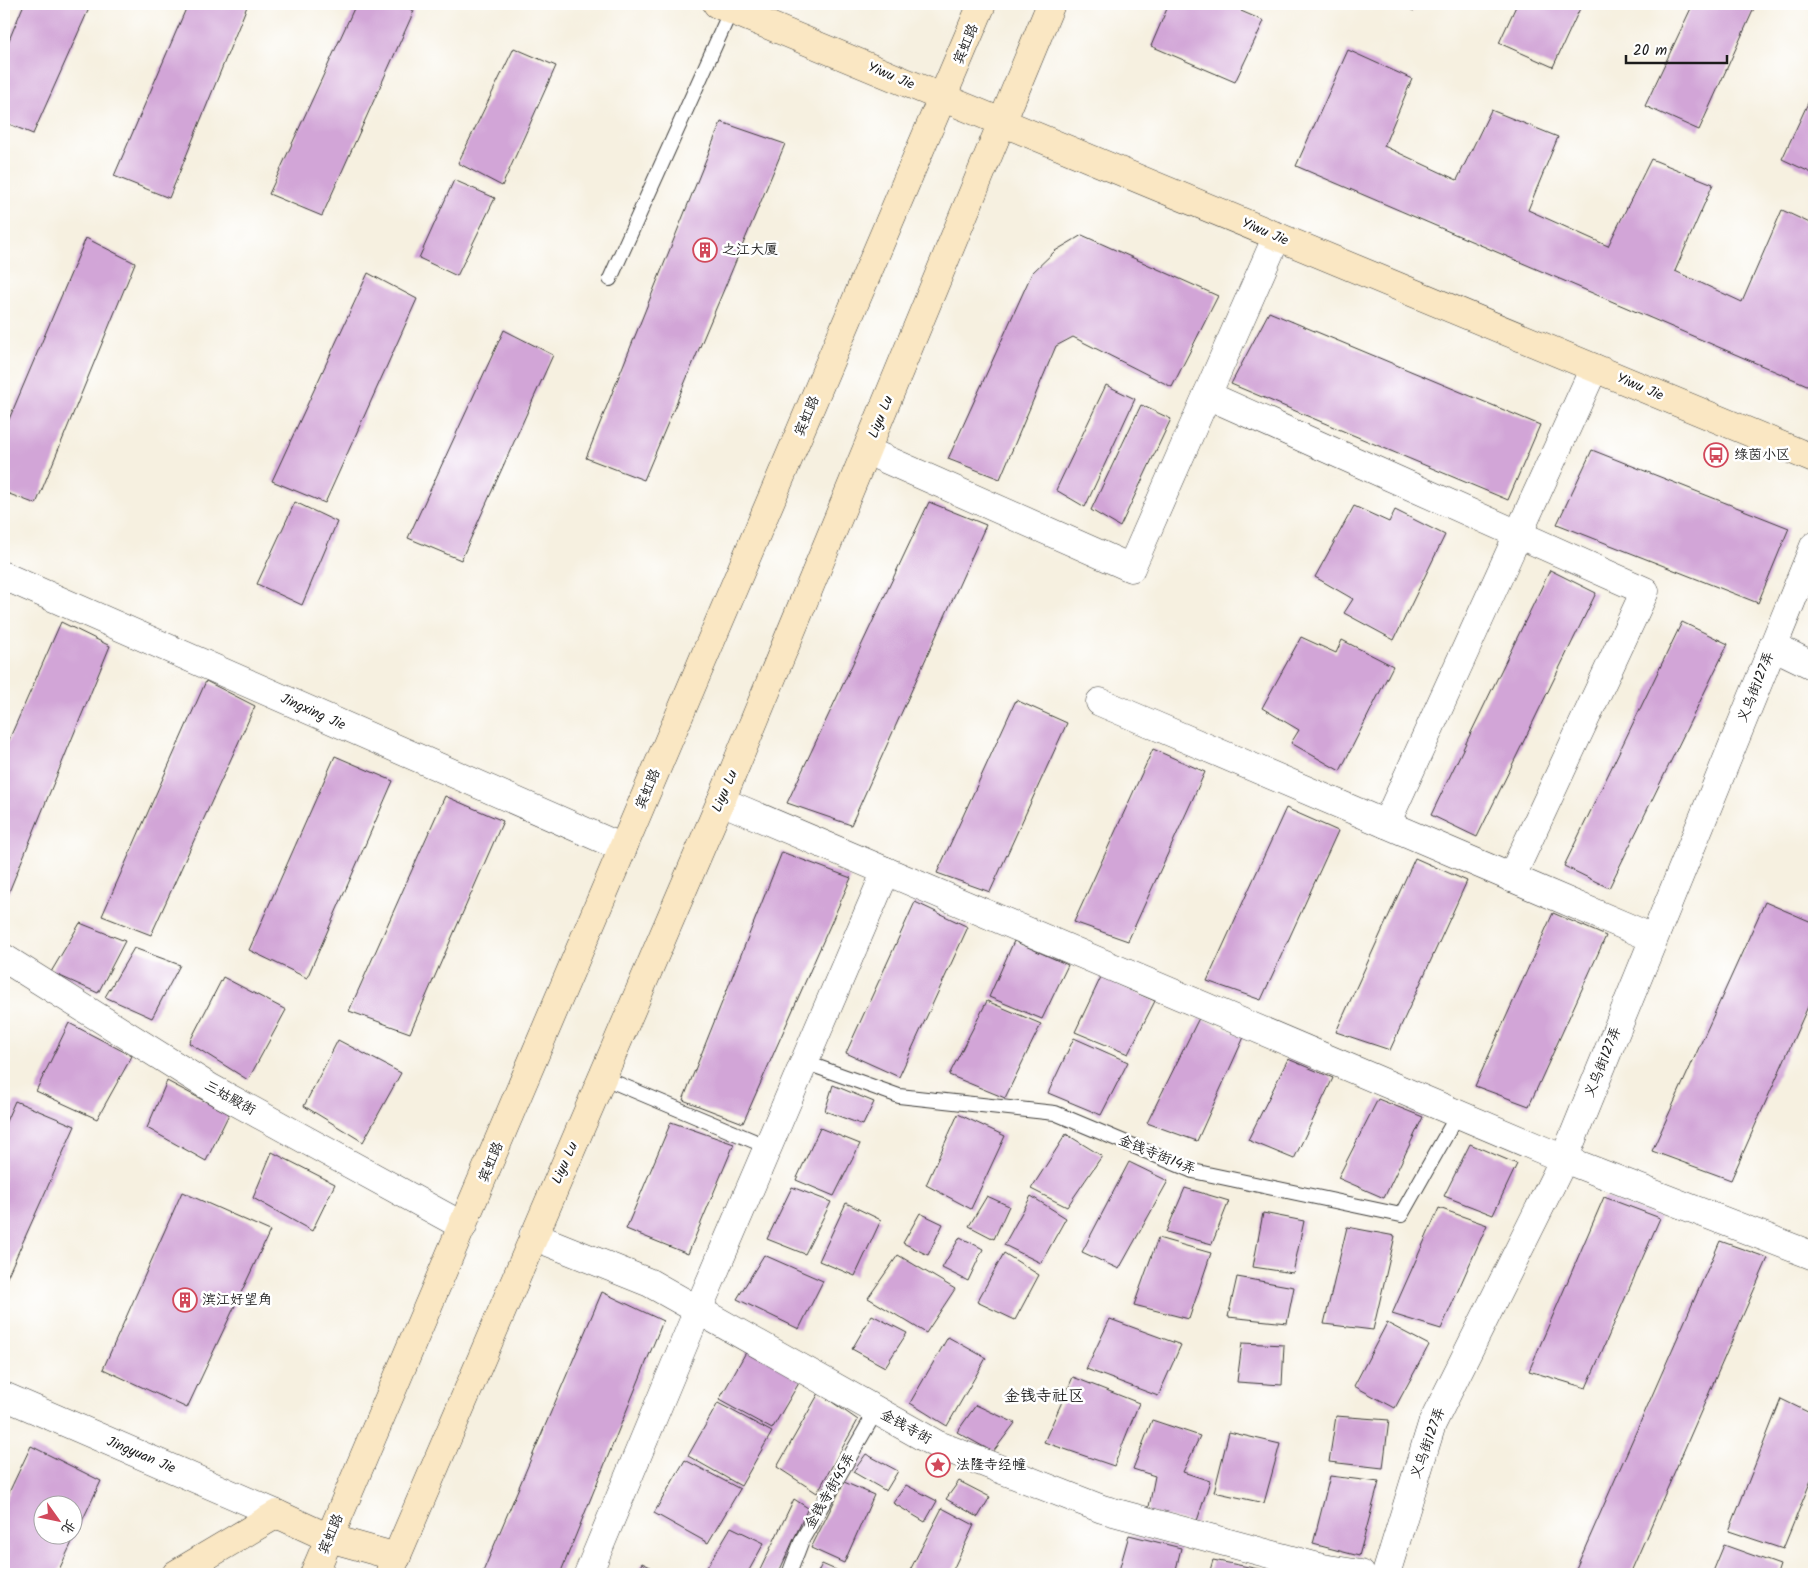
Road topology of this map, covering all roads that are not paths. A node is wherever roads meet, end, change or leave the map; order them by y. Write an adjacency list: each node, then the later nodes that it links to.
1 (982, 4): 4 (main road, 宾虹路)
2 (1051, 4): 5 (main road, Liyu Lu)
3 (724, 7): 4 (main road, Yiwu Jie); 7 (lane)
4 (943, 98): 5 (main road, Yiwu Jie); 20 (main road, 宾虹路)
5 (1002, 122): 6 (main road, Yiwu Jie); 10 (main road, Liyu Lu)
6 (1277, 236): 8 (main road, Yiwu Jie); 9 (street)
7 (610, 279)
8 (1594, 368): 11 (main road, Yiwu Jie); 12 (street)
9 (1207, 395): 10 (street); 12 (street)
10 (868, 451): 18 (main road, Liyu Lu)
11 (1814, 459)
12 (1518, 534): 19 (street); 22 (street)
13 (1814, 546): 15 (street, 义乌街127弄)
14 (4, 576): 20 (street, Jingxing Jie)
15 (1773, 646): 16 (street); 23 (street, 义乌街127弄)
16 (1814, 666)
17 (1100, 702): 19 (street)
18 (721, 801): 21 (street); 26 (main road, Liyu Lu)
19 (1386, 824): 22 (street)
20 (623, 848): 30 (main road, 宾虹路)
21 (886, 871): 25 (street); 27 (street)
22 (1511, 878): 23 (street)
23 (1653, 938): 29 (street, 义乌街127弄)
24 (4, 958): 30 (street, 三姑殿街)
25 (804, 1062): 27 (lane, 金钱寺街14弄); 28 (street)
26 (602, 1077): 28 (lane); 31 (main road, Liyu Lu)
27 (1458, 1114): 29 (street)
28 (768, 1147): 33 (street)
29 (1564, 1159): 32 (street); 44 (street, 义乌街127弄)
30 (463, 1226): 37 (main road, 宾虹路)
31 (532, 1236): 33 (street, 金钱寺街); 38 (main road, Liyu Lu)
32 (1814, 1256)
33 (698, 1310): 35 (street, 金钱寺街); 41 (street)
34 (4, 1396): 36 (street, Jingyuan Jie)
35 (876, 1411): 42 (lane, 金钱寺街45弄); 43 (street, 金钱寺街)
36 (277, 1514): 37 (main road); 39 (main road)
37 (329, 1538): 38 (main road); 40 (main road, 宾虹路)
38 (397, 1568)
39 (176, 1574)
40 (314, 1574)
41 (588, 1574)
42 (790, 1574)
43 (1361, 1574)
44 (1386, 1574)

